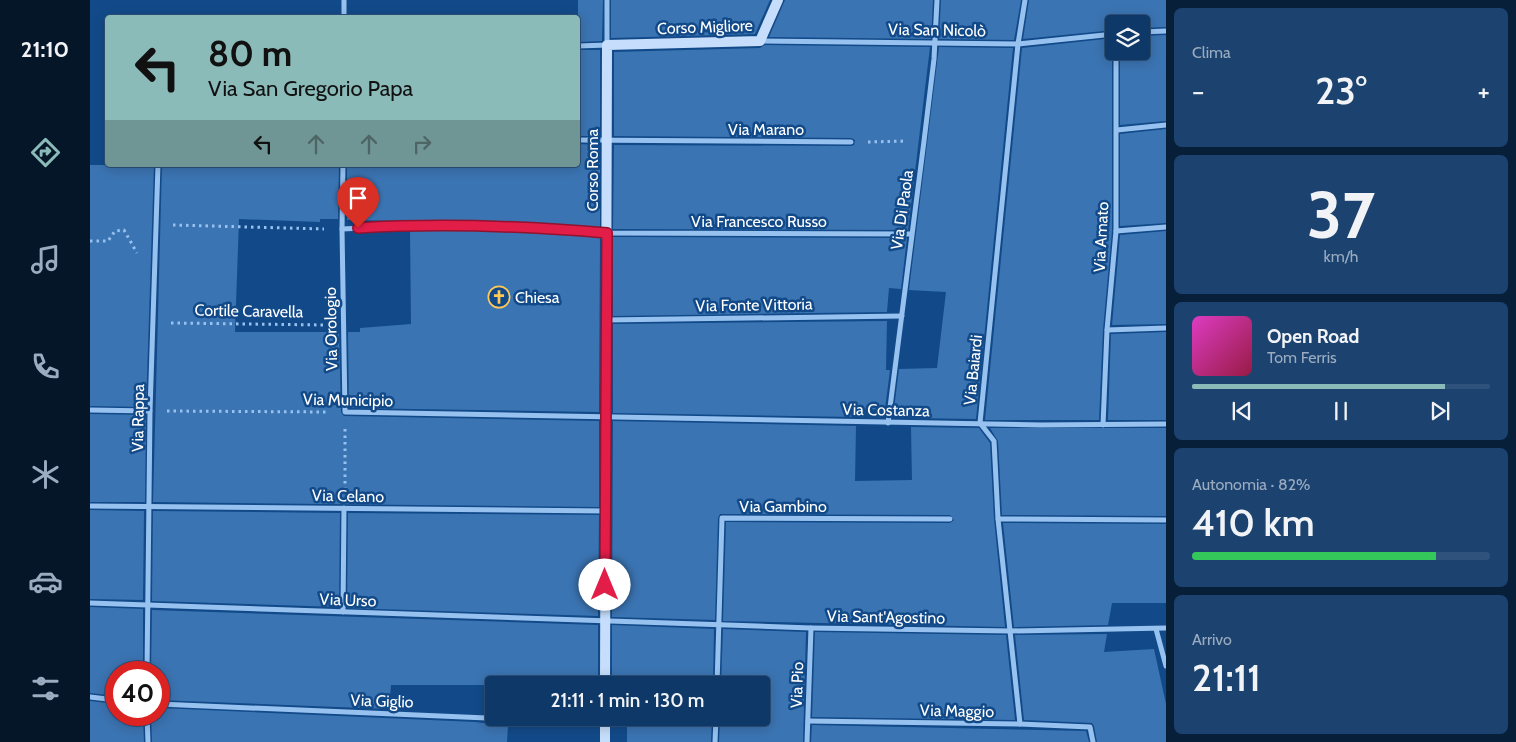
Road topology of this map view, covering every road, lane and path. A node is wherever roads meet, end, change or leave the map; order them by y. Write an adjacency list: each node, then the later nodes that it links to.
1 (344, 0): 6 (street)
2 (607, 0): 13 (street)
3 (778, 0): 10 (street, Corso Migliore)
4 (936, 0): 11 (street, Via Di Paola)
5 (1025, 0): 12 (street, Via Baiardi)
6 (344, 15)
7 (1166, 31): 8 (street)
8 (1150, 32)
9 (1105, 35): 12 (street, Via San Nicolò)
10 (760, 41): 11 (street, Via San Nicolò); 13 (street, Corso Migliore)
11 (933, 43): 12 (street, Via San Nicolò); 20 (street, Via Di Paola)
12 (1018, 44): 43 (street, Via Baiardi)
13 (607, 45): 14 (street); 19 (street, Corso Roma)
14 (580, 46)
15 (1116, 60): 17 (street, Via Amato)
16 (1166, 125): 17 (street)
17 (1117, 130): 27 (street, Via Amato)
18 (580, 140): 19 (street, Via Marano)
19 (607, 140): 21 (street, Via Marano); 28 (street, Corso Roma)
20 (924, 141): 21 (path); 29 (street, Via Di Paola)
21 (851, 142)
22 (158, 167): 31 (street, Via Rappa)
23 (344, 167): 26 (street, Via Orologio)
24 (172, 225): 26 (path)
25 (1166, 227): 27 (street)
26 (342, 229): 28 (street, Via Francesco Russo); 35 (street, Via Orologio)
27 (1116, 231): 37 (street, Via Amato)
28 (607, 233): 29 (street, Via Francesco Russo); 33 (street, Corso Roma)
29 (911, 234): 32 (street, Via Di Paola)
30 (90, 241): 31 (path)
31 (156, 256): 34 (street, Via Rappa)
32 (902, 316): 33 (street, Via Fonte Vittoria); 42 (street, Via Di Paola)
33 (606, 320): 41 (street, Corso Roma)
34 (153, 323): 35 (path, Cortile Caravella); 39 (street, Via Rappa)
35 (344, 325): 40 (street, Via Orologio)
36 (1166, 328): 37 (street)
37 (1107, 330): 45 (street, Via Amato)
38 (90, 410): 39 (street)
39 (150, 411): 40 (path, Via Municipio); 47 (street, Via Rappa)
40 (345, 412): 41 (street, Via Municipio); 48 (path)
41 (606, 418): 42 (street, Via Costanza); 49 (street, Corso Roma)
42 (888, 423): 43 (street, Via Costanza)
43 (980, 423): 45 (street, Via Costanza); 51 (street, Via Baiardi)
44 (1166, 424): 45 (street, Via Costanza)
45 (1103, 425)
46 (90, 506): 47 (street, Via Celano)
47 (150, 506): 48 (street, Via Celano); 54 (street, Via Rappa)
48 (344, 508): 49 (street, Via Celano); 55 (street)
49 (605, 510): 56 (street, Corso Roma)
50 (950, 519): 57 (street, Via Gambino)
51 (998, 519): 52 (street); 61 (street, Via Baiardi)
52 (1166, 520)
53 (90, 602): 54 (street, Via Urso)
54 (149, 605): 55 (street, Via Urso); 62 (street, Via Rappa)
55 (343, 612): 56 (street, Via Urso)
56 (605, 622): 57 (street, Via Sant'Agostino); 64 (street, Corso Roma)
57 (719, 625): 58 (street, Via Sant'Agostino); 65 (street)
58 (811, 628): 61 (street, Via Sant'Agostino); 70 (street, Via Pio)
59 (1166, 628): 60 (street, Via Sant'Agostino)
60 (1156, 629): 61 (street, Via Sant'Agostino); 63 (street)
61 (1011, 631): 71 (street, Via Baiardi)
62 (147, 661)
63 (1166, 666)
64 (605, 676)
65 (717, 676)
66 (90, 697): 67 (street)
67 (105, 699)
68 (170, 704): 69 (street, Via Giglio)
69 (485, 716)
70 (808, 721): 71 (street, Via Maggio); 78 (street, Via Pio)
71 (1020, 724): 79 (street, Via Maggio)
72 (147, 726): 75 (street)
73 (605, 726): 76 (street)
74 (716, 726): 77 (street)
75 (148, 742)
76 (605, 742)
77 (715, 742)
78 (807, 742)
79 (1093, 742)

